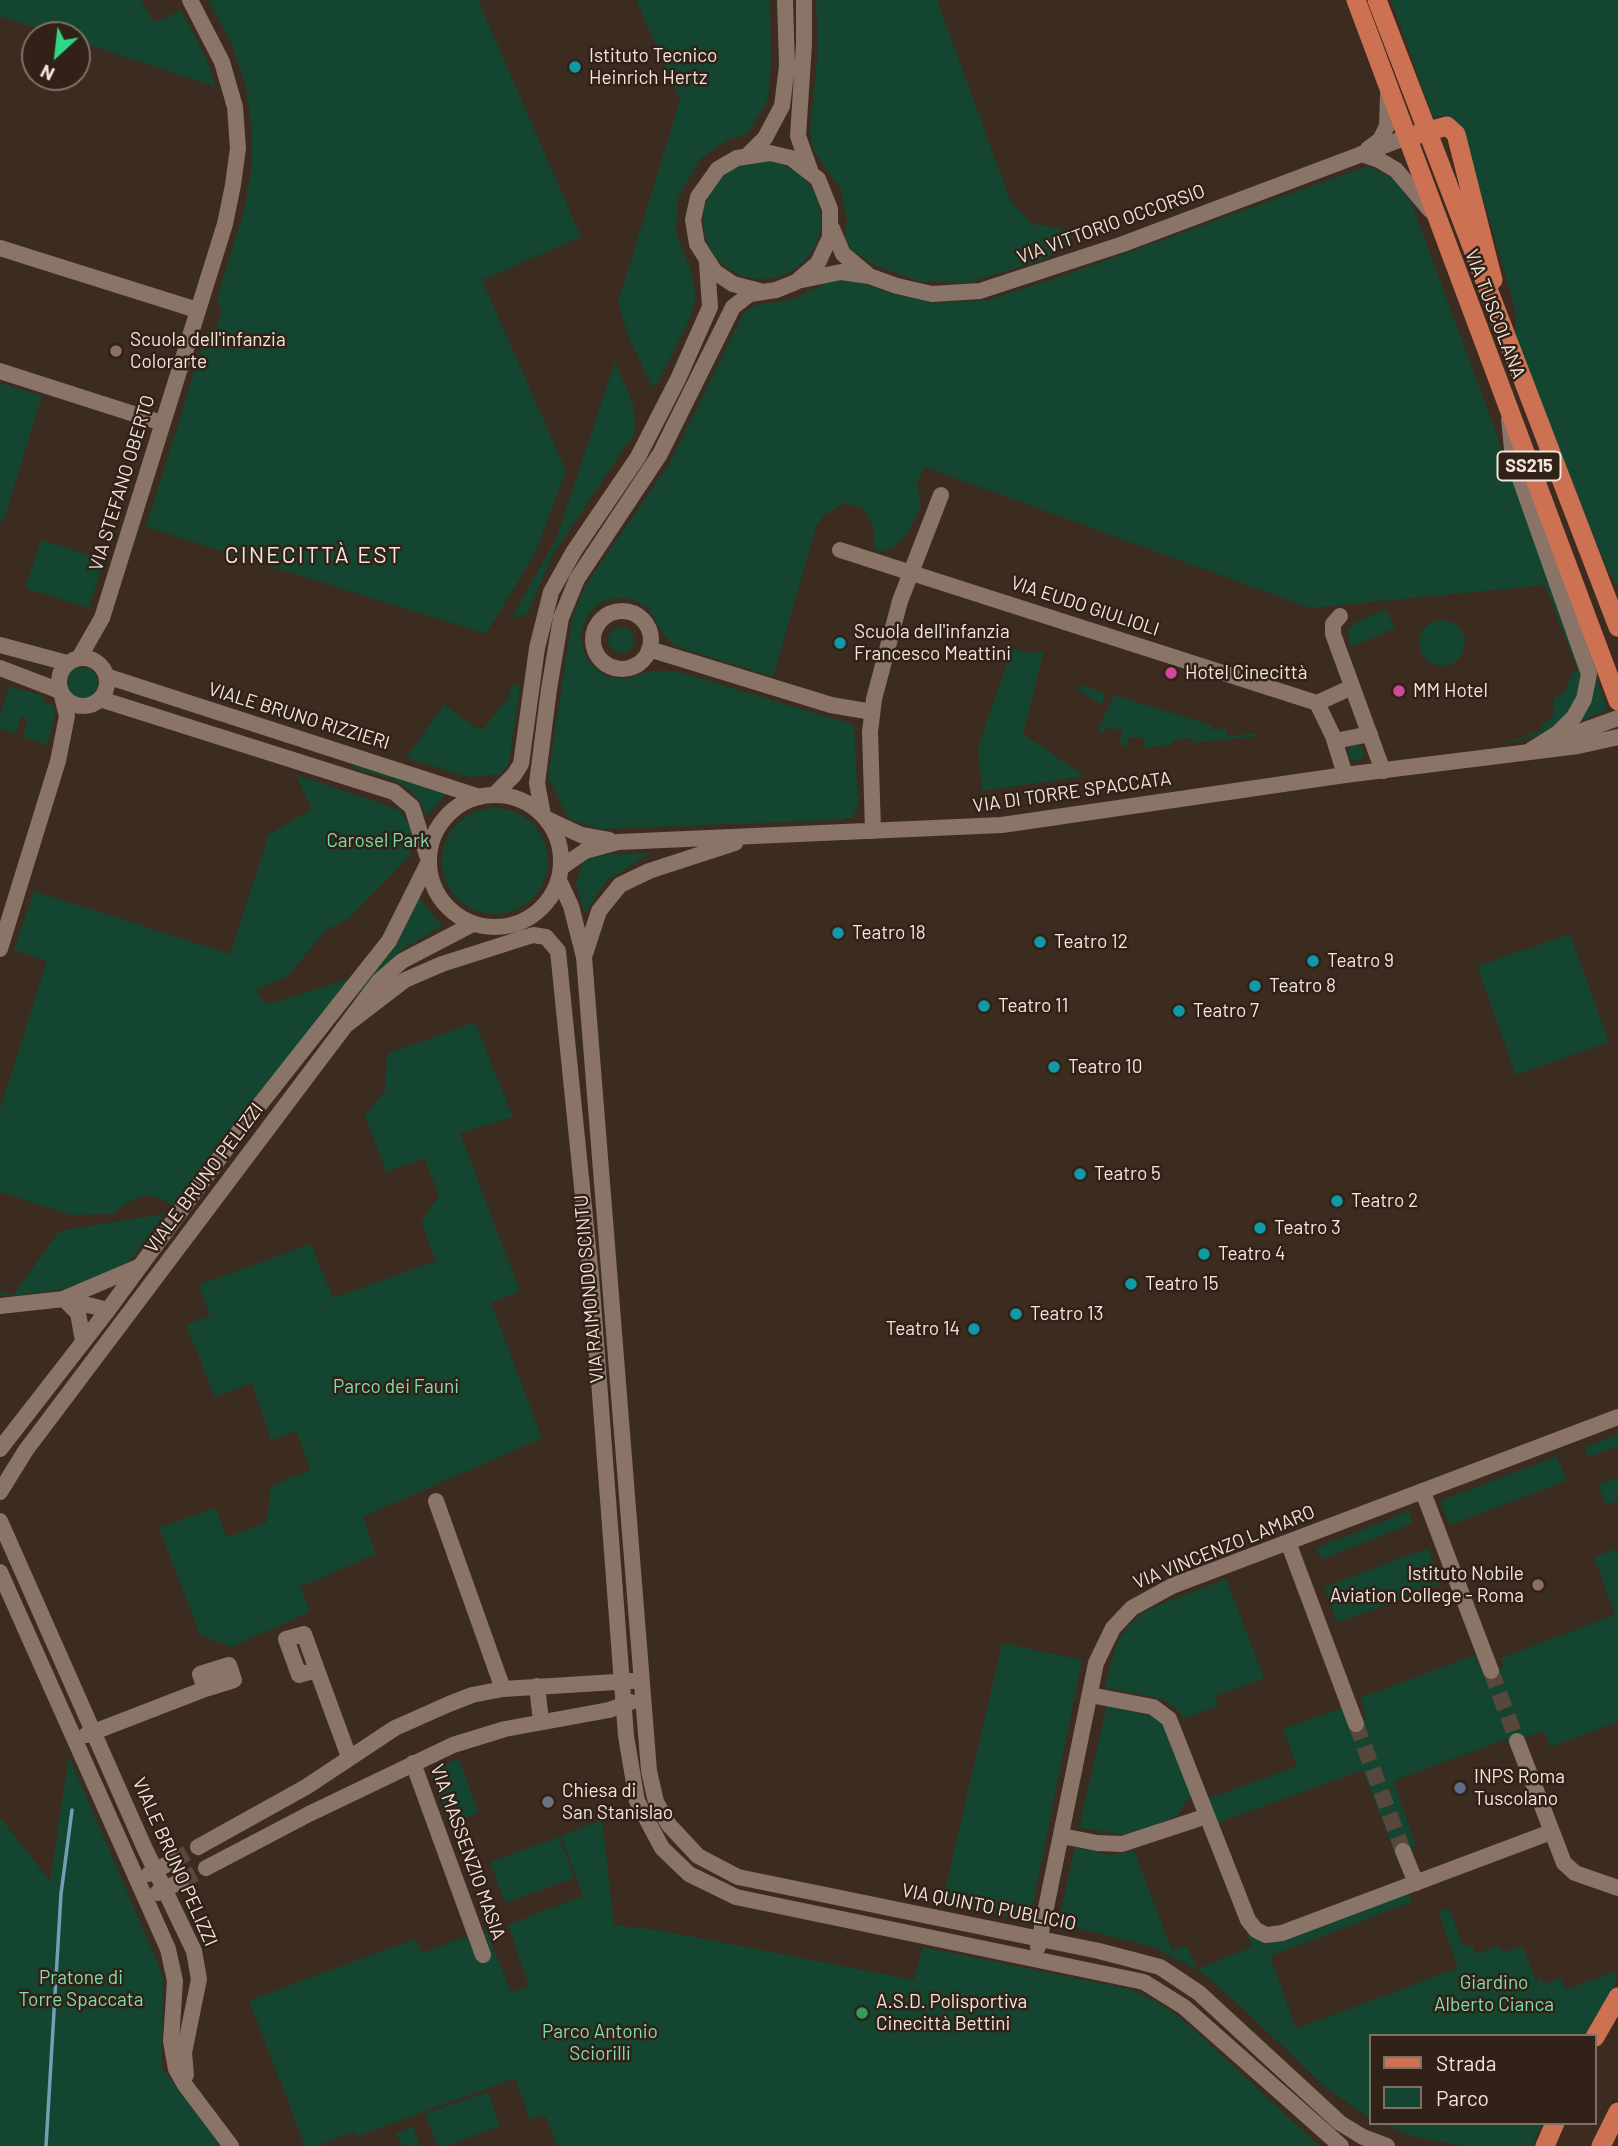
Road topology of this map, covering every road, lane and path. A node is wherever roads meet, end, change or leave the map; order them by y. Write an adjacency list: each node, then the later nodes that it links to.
1 (190, 0): 19 (street, VIA STEFANO OBERTO)
2 (785, 0): 9 (street)
3 (804, 0): 11 (street)
4 (1356, 0): 6 (main road, VIA TUSCOLANA / SS215)
5 (1377, 0): 7 (main road, VIA TUSCOLANA / SS215)
6 (1388, 85): 8 (main road, VIA TUSCOLANA / SS215); 10 (street, VIA VITTORIO OCCORSIO)
7 (1426, 131): 8 (main road); 20 (main road, VIA TUSCOLANA / SS215); 20 (main road)
8 (1407, 137): 10 (street, VIA VITTORIO OCCORSIO); 12 (main road, VIA TUSCOLANA / SS215)
9 (749, 154): 11 (street); 15 (street)
10 (1361, 154): 12 (street); 16 (street, VIA VITTORIO OCCORSIO)
11 (813, 174): 13 (street)
12 (1435, 217): 22 (main road, VIA TUSCOLANA / SS215)
13 (832, 228): 16 (street, VIA VITTORIO OCCORSIO); 17 (street)
14 (0, 248): 19 (street)
15 (707, 263): 18 (street); 51 (street)
16 (869, 276): 17 (street, VIA VITTORIO OCCORSIO)
17 (796, 282): 18 (street)
18 (760, 291): 52 (street)
19 (197, 310): 23 (street, VIA STEFANO OBERTO)
20 (1510, 354): 26 (main road, VIA TUSCOLANA / SS215)
21 (0, 371): 23 (street)
22 (1508, 408): 39 (main road, VIA TUSCOLANA / SS215); 47 (street, VIA TUSCOLANA)
23 (162, 423): 30 (street, VIA STEFANO OBERTO)
24 (940, 495): 27 (street)
25 (840, 550): 27 (street, VIA EUDO GIULIOLI)
26 (1595, 569): 28 (street); 31 (main road, VIA TUSCOLANA / SS215)
27 (911, 572): 40 (street, VIA EUDO GIULIOLI); 42 (street)
28 (1618, 606)
29 (1339, 616): 37 (street)
30 (102, 618): 34 (street, VIA STEFANO OBERTO); 36 (street, VIA STEFANO OBERTO)
31 (1618, 627)
32 (0, 646): 34 (street)
33 (649, 649): 42 (street)
34 (73, 661): 36 (street); 38 (street)
35 (0, 668): 38 (street)
36 (104, 671): 41 (street); 51 (street, VIALE BRUNO RIZZIERI)
37 (1352, 687): 40 (street); 44 (street)
38 (61, 693): 41 (street); 48 (street)
39 (1618, 701)
40 (1317, 702): 46 (street)
41 (95, 703): 48 (street); 56 (street)
42 (872, 712): 53 (street)
43 (1618, 718): 47 (street, VIA DI TORRE SPACCATA)
44 (1370, 734): 46 (street); 49 (street)
45 (1618, 737): 47 (street, VIA DI TORRE SPACCATA)
46 (1335, 741): 50 (street)
47 (1529, 751): 49 (street, VIA DI TORRE SPACCATA)
48 (60, 753): 58 (street)
49 (1383, 771): 50 (street, VIA DI TORRE SPACCATA)
50 (1345, 775): 53 (street, VIA DI TORRE SPACCATA)
51 (487, 796): 52 (street); 56 (street)
52 (544, 816): 55 (street, VIA DI TORRE SPACCATA); 57 (street)
53 (873, 831): 54 (street, VIA DI TORRE SPACCATA)
54 (761, 836): 55 (street, VIA DI TORRE SPACCATA); 63 (street)
55 (618, 842): 57 (street, VIA DI TORRE SPACCATA)
56 (429, 861): 60 (street); 65 (street, VIALE BRUNO PELIZZI)
57 (560, 874): 59 (street); 63 (street, VIA RAIMONDO SCINTU)
58 (6, 907): 62 (street)
59 (520, 923): 60 (street); 68 (street, VIA RAIMONDO SCINTU)
60 (473, 924): 61 (street, VIALE BRUNO PELIZZI)
61 (451, 935): 64 (street); 66 (street, VIALE BRUNO PELIZZI)
62 (0, 949)
63 (584, 957): 85 (street, VIA RAIMONDO SCINTU)
64 (449, 962): 67 (street, VIA RAIMONDO SCINTU); 68 (street, VIA RAIMONDO SCINTU)
65 (347, 991): 66 (street); 69 (street, VIALE BRUNO PELIZZI)
66 (362, 1002): 67 (street, VIALE BRUNO PELIZZI)
67 (345, 1026): 73 (street, VIALE BRUNO PELIZZI)
68 (576, 1109): 86 (street, VIA RAIMONDO SCINTU)
69 (140, 1266): 70 (street); 72 (street, VIALE BRUNO PELIZZI)
70 (71, 1296): 71 (street); 72 (street); 74 (street)
71 (0, 1306)
72 (108, 1310): 73 (street); 74 (street, VIALE BRUNO PELIZZI)
73 (123, 1321): 77 (street, VIALE BRUNO PELIZZI)
74 (83, 1341): 76 (street, VIALE BRUNO PELIZZI)
75 (1618, 1418): 78 (street, VIA VINCENZO LAMARO)
76 (0, 1449)
77 (0, 1492)
78 (1423, 1492): 81 (street, VIA VINCENZO LAMARO); 84 (street)
79 (436, 1502): 89 (street)
80 (0, 1521): 95 (street, VIALE BRUNO PELIZZI)
81 (1288, 1542): 90 (street, VIA VINCENZO LAMARO); 94 (street)
82 (0, 1572): 96 (street, VIALE BRUNO PELIZZI)
83 (317, 1670): 98 (street)
84 (1491, 1671)
85 (641, 1680): 86 (street); 91 (street, VIA RAIMONDO SCINTU)
86 (621, 1682): 87 (street); 92 (street, VIA RAIMONDO SCINTU)
87 (537, 1686): 89 (street); 93 (street)
88 (205, 1689): 95 (street)
89 (503, 1689): 98 (street)
90 (1090, 1695): 102 (street); 104 (street, VIA VINCENZO LAMARO)
91 (643, 1699): 92 (street); 116 (street, VIA QUINTO PUBLICIO)
92 (624, 1704): 93 (street); 118 (street, VIA QUINTO PUBLICIO)
93 (541, 1721): 99 (street)
94 (1356, 1724)
95 (93, 1732): 96 (street); 109 (street, VIALE BRUNO PELIZZI)
96 (74, 1740): 110 (street, VIALE BRUNO PELIZZI)
97 (1517, 1741): 103 (street)
98 (349, 1757): 100 (street)
99 (413, 1763): 101 (street); 117 (street, VIA MASSENZIO MASIA)
100 (306, 1787): 101 (street); 105 (street)
101 (318, 1810): 108 (street)
102 (1208, 1816): 104 (street); 112 (street)
103 (1551, 1832): 112 (street); 113 (street)
104 (1062, 1836): 116 (street, VIA VINCENZO LAMARO)
105 (198, 1847)
106 (1404, 1851): 112 (street)
107 (173, 1861): 109 (street)
108 (206, 1868)
109 (155, 1871): 110 (street); 114 (street, VIALE BRUNO PELIZZI)
110 (137, 1880): 115 (street, VIALE BRUNO PELIZZI)
111 (181, 1881): 114 (street)
112 (1416, 1883)
113 (1618, 1888)
114 (165, 1889): 115 (street); 121 (street, VIALE BRUNO PELIZZI)
115 (145, 1898): 121 (street, VIALE BRUNO PELIZZI)
116 (1040, 1938): 118 (street); 126 (street, VIA QUINTO PUBLICIO)
117 (483, 1955)
118 (1026, 1956): 125 (street, VIA QUINTO PUBLICIO)
119 (1618, 1997): 120 (main road)
120 (1597, 2034)
121 (191, 2095): 124 (street, VIALE BRUNO PELIZZI)
122 (1618, 2112): 128 (main road)
123 (1554, 2125): 127 (main road)
124 (231, 2146)
125 (1341, 2146)
126 (1387, 2146)
127 (1545, 2146)
128 (1601, 2146)

